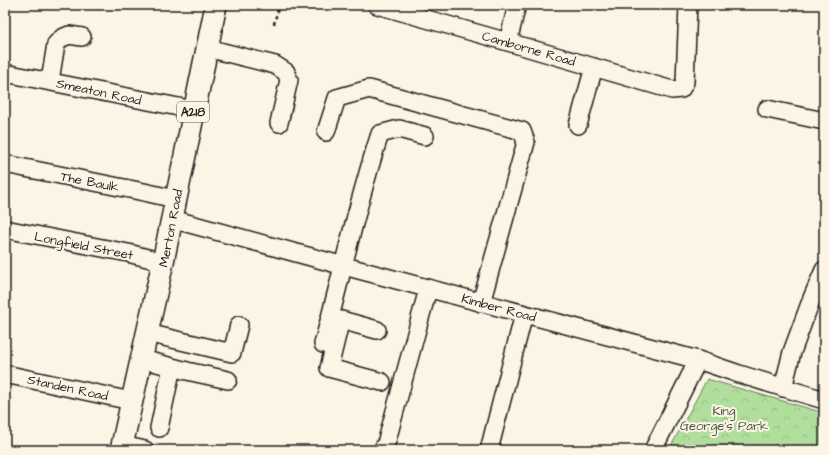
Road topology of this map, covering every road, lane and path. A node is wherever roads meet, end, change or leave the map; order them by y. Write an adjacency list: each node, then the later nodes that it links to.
1 (216, 5): 9 (main road, Merton Road / A218)
2 (279, 5): 6 (path)
3 (377, 5): 8 (street, Camborne Road)
4 (517, 5): 8 (street)
5 (688, 5): 10 (street, Camborne Road)
6 (274, 24)
7 (82, 37): 12 (street)
8 (508, 42): 10 (street, Camborne Road)
9 (207, 48): 14 (main road, Merton Road / A218); 16 (street)
10 (594, 67): 17 (street)
11 (5, 73): 12 (street, Smeaton Road)
12 (50, 81): 14 (street, Smeaton Road)
13 (767, 109): 15 (street)
14 (194, 110): 21 (main road, Merton Road / A218)
15 (824, 121)
16 (279, 123)
17 (578, 125)
18 (326, 132): 27 (street)
19 (425, 136): 24 (street)
20 (5, 164): 21 (street, The Baulk)
21 (174, 209): 23 (main road, Merton Road / A218); 24 (street, Kimber Road)
22 (5, 229): 23 (street, Longfield Street)
23 (163, 262): 32 (main road, Merton Road / A218)
24 (350, 268): 26 (street, Kimber Road); 29 (street); 33 (street)
25 (824, 270): 40 (street)
26 (428, 289): 27 (street, Kimber Road); 46 (street)
27 (481, 303): 28 (street, Kimber Road)
28 (524, 314): 35 (street, Kimber Road); 47 (street)
29 (341, 320): 31 (street); 39 (street)
30 (239, 325): 32 (street)
31 (376, 330)
32 (147, 333): 34 (main road, Merton Road / A218)
33 (323, 344)
34 (142, 359): 36 (street); 42 (main road, Merton Road / A218)
35 (698, 360): 40 (street, Kimber Road); 48 (street)
36 (172, 367): 38 (street); 43 (street)
37 (5, 374): 42 (street, Standen Road)
38 (228, 380)
39 (382, 382)
40 (783, 388): 41 (street, Kimber Road)
41 (824, 400)
42 (131, 401): 44 (main road, Merton Road / A218)
43 (159, 428)
44 (121, 447): 45 (street)
45 (145, 450)
46 (382, 450)
47 (489, 450)
48 (653, 450)

